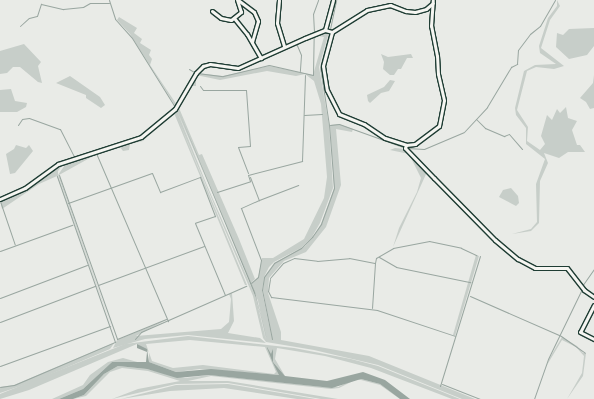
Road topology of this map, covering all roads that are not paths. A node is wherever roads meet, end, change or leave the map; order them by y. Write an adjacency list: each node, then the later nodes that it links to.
1 (237, 0): 6 (street); 9 (street)
2 (279, 0): 10 (street)
3 (333, 0): 7 (street)
4 (433, 1): 8 (street); 12 (street)
5 (212, 11): 6 (street)
6 (234, 18): 9 (street)
7 (325, 30): 8 (street); 10 (street)
8 (332, 32): 12 (street)
9 (252, 42): 11 (street)
10 (284, 46): 11 (street)
11 (261, 58): 13 (street)
12 (406, 145): 14 (street)
13 (0, 199)
14 (594, 297)
15 (594, 304): 16 (street)
16 (594, 339)

